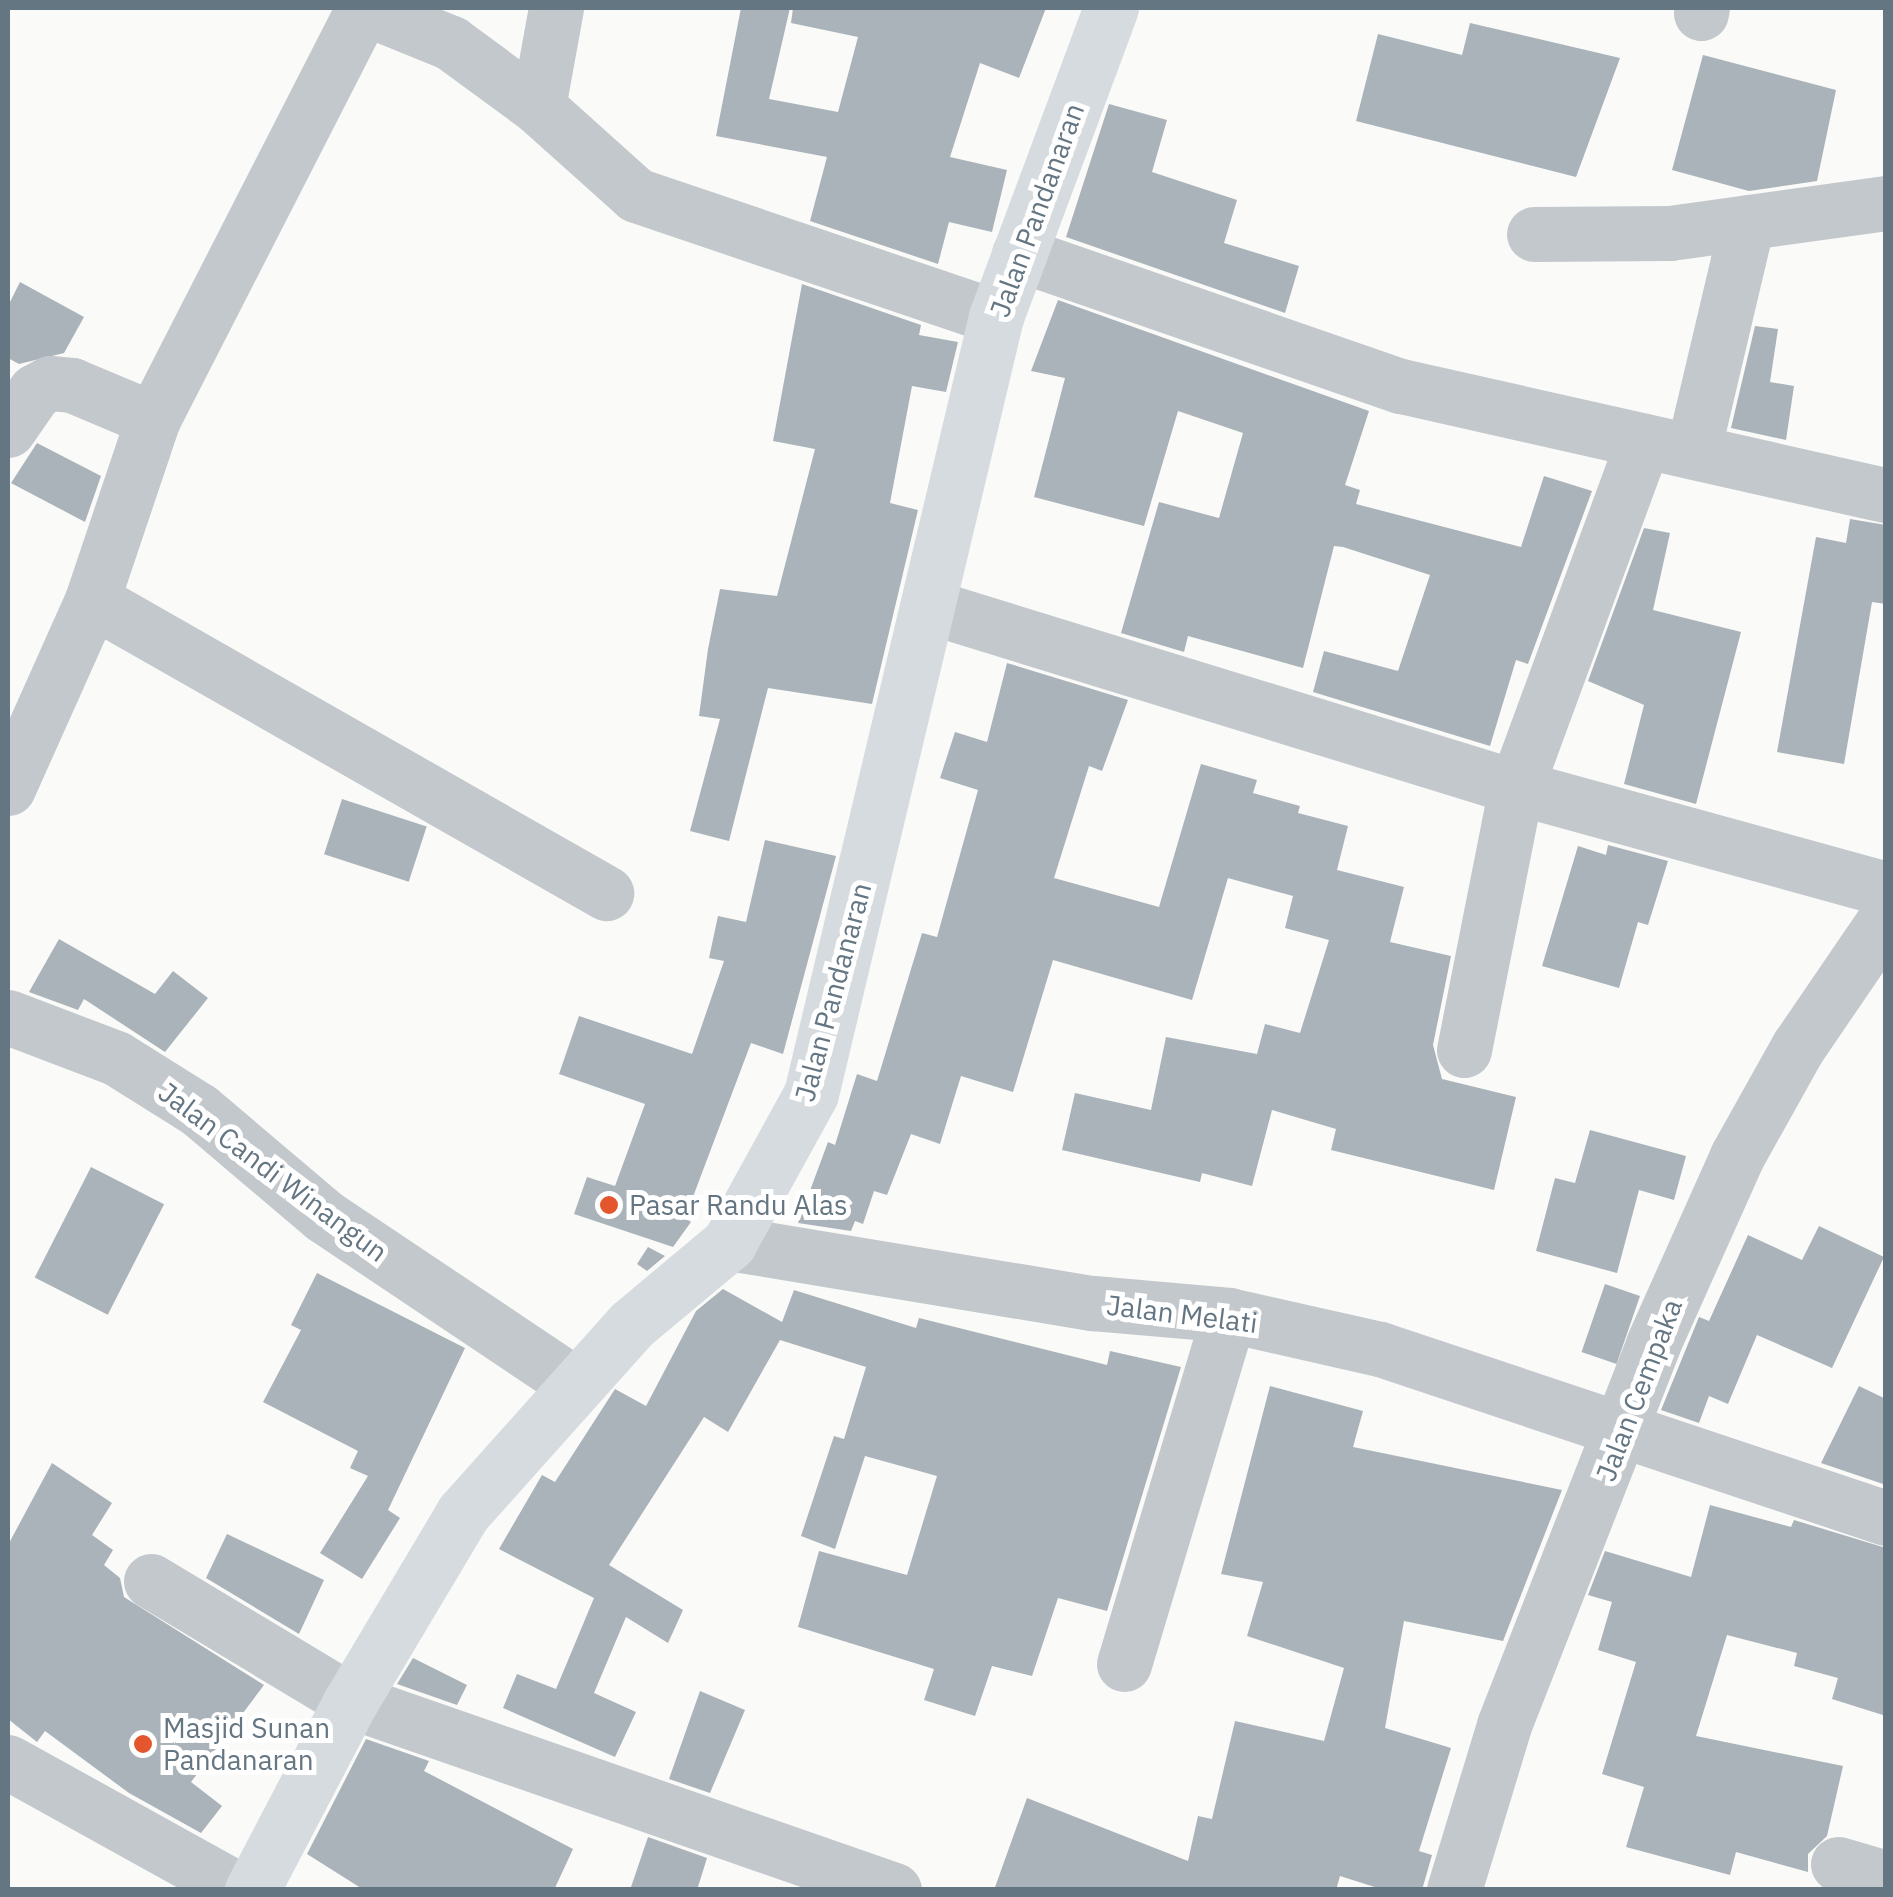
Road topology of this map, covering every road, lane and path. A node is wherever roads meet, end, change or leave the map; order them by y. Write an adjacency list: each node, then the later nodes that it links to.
1 (364, 8): 4 (street); 10 (street)
2 (556, 8): 4 (street)
3 (1111, 8): 8 (main road, Jalan Pandanaran)
4 (538, 107): 9 (street)
5 (1886, 203): 6 (street)
6 (1747, 222): 7 (street); 12 (street)
7 (1534, 234)
8 (1018, 254): 9 (main road, Jalan Pandanaran); 12 (street)
9 (996, 317): 15 (main road, Jalan Pandanaran)
10 (153, 419): 11 (street); 14 (street)
11 (8, 430)
12 (1668, 446): 13 (street); 16 (street)
13 (1886, 495)
14 (92, 600): 17 (street); 19 (street)
15 (928, 606): 16 (street); 23 (main road, Jalan Pandanaran)
16 (1516, 787): 18 (street); 22 (street)
17 (8, 788)
18 (1886, 889)
19 (606, 892)
20 (1886, 918): 26 (street, Jalan Cempaka)
21 (8, 1017): 25 (street, Jalan Candi Winangun)
22 (1464, 1050)
23 (729, 1243): 24 (street, Jalan Melati); 25 (main road, Jalan Pandanaran)
24 (1229, 1316): 26 (street, Jalan Melati); 29 (street)
25 (576, 1385): 30 (main road, Jalan Pandanaran)
26 (1625, 1426): 27 (street, Jalan Melati); 36 (street, Jalan Cempaka)
27 (1886, 1518)
28 (151, 1580): 30 (street)
29 (1124, 1664)
30 (352, 1700): 32 (street); 34 (main road, Jalan Pandanaran)
31 (8, 1762): 33 (street)
32 (832, 1880): 35 (street)
33 (238, 1890)
34 (252, 1890)
35 (894, 1890)
36 (1454, 1890)

